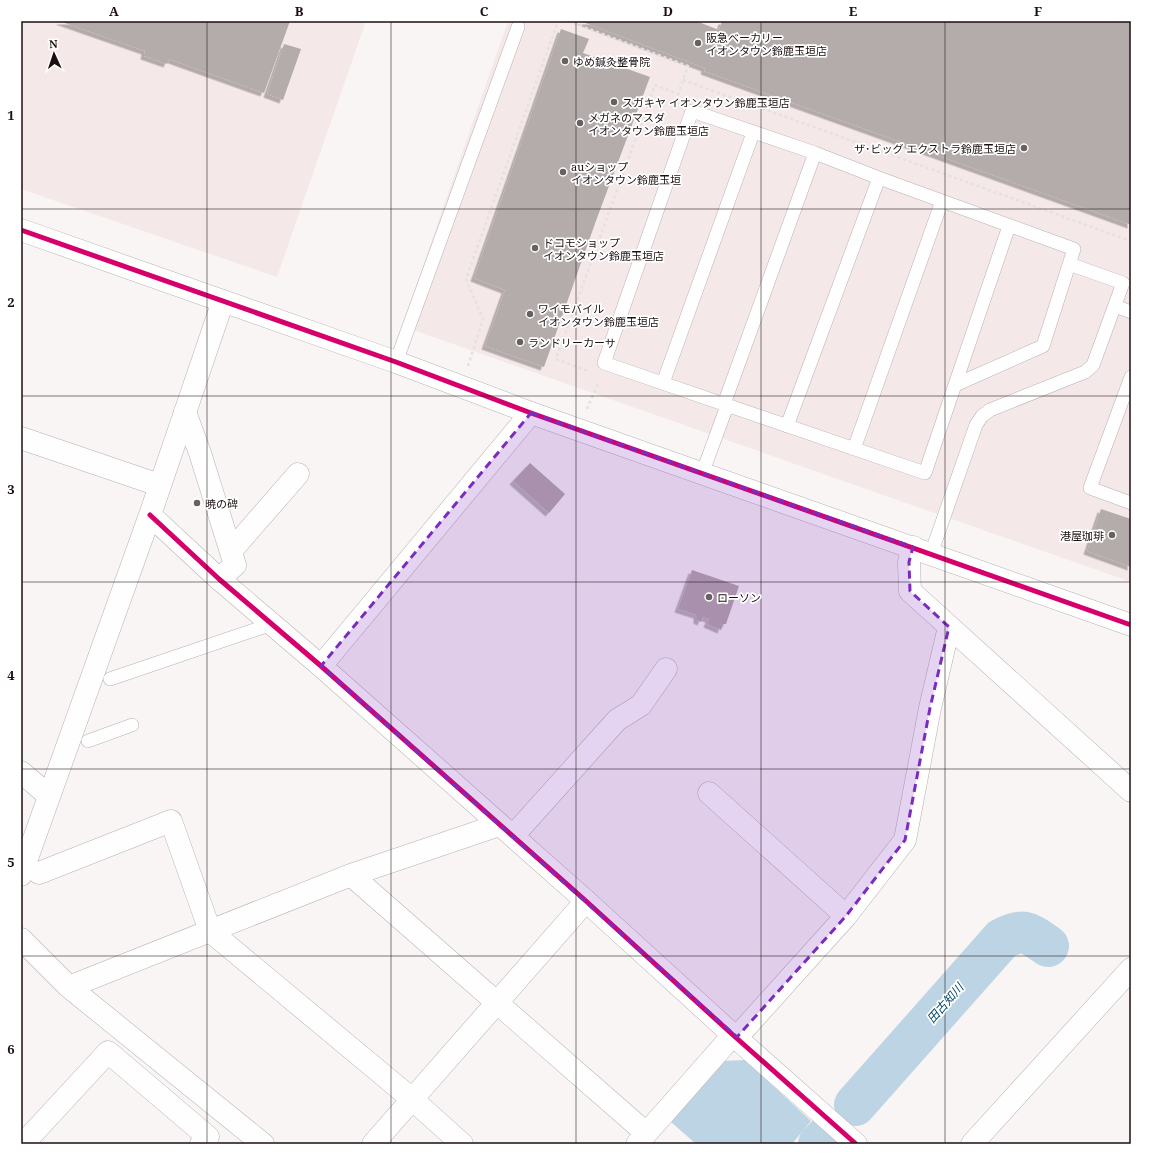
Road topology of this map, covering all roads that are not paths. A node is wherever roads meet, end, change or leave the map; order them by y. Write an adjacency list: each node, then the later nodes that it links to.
1 (518, 27): 12 (lane)
2 (753, 133): 3 (lane); 14 (lane); 14 (lane)
3 (815, 153): 4 (lane); 16 (lane)
4 (879, 178): 5 (lane); 19 (lane)
5 (942, 201): 6 (lane); 21 (lane)
6 (1009, 226): 8 (lane); 15 (lane)
7 (21, 230): 9 (street)
8 (1069, 264): 10 (lane); 15 (lane)
9 (223, 301): 12 (street); 17 (street)
10 (1115, 306): 11 (lane); 28 (lane)
11 (1131, 312)
12 (396, 362): 18 (street)
13 (1131, 378): 25 (lane)
14 (663, 383): 16 (lane)
15 (955, 385): 21 (lane)
16 (725, 405): 19 (lane); 23 (lane)
17 (185, 412): 24 (street); 27 (street)
18 (531, 413): 23 (street); 33 (street)
19 (787, 426): 21 (lane)
20 (21, 438): 24 (street)
21 (854, 449)
22 (298, 474): 27 (street)
23 (702, 474): 28 (street)
24 (159, 485): 26 (street)
25 (1131, 503)
26 (150, 515): 29 (street); 41 (street)
27 (231, 551): 29 (street)
28 (922, 551): 31 (street); 32 (street)
29 (219, 579): 30 (street)
30 (272, 624): 33 (street); 35 (lane)
31 (1131, 624)
32 (949, 627): 39 (street); 46 (street)
33 (321, 666): 42 (street)
34 (666, 669): 42 (street)
35 (110, 679)
36 (132, 725): 37 (lane)
37 (88, 741)
38 (21, 772): 41 (street)
39 (1131, 792)
40 (709, 793): 46 (street)
41 (50, 796): 43 (street)
42 (506, 830): 44 (street); 45 (street)
43 (30, 874): 47 (street)
44 (351, 876): 47 (street); 51 (street)
45 (586, 901): 51 (street); 52 (street)
46 (846, 916): 52 (street)
47 (210, 931): 50 (street); 53 (street)
48 (21, 939): 50 (street)
49 (1131, 969): 61 (street)
50 (69, 987): 57 (street)
51 (496, 1003): 53 (street); 54 (street)
52 (735, 1036): 54 (street); 60 (street)
53 (412, 1100): 58 (street); 59 (street)
54 (641, 1139)
55 (23, 1144): 56 (street)
56 (202, 1144)
57 (263, 1144)
58 (373, 1144)
59 (462, 1144)
60 (856, 1144)
61 (972, 1144)

